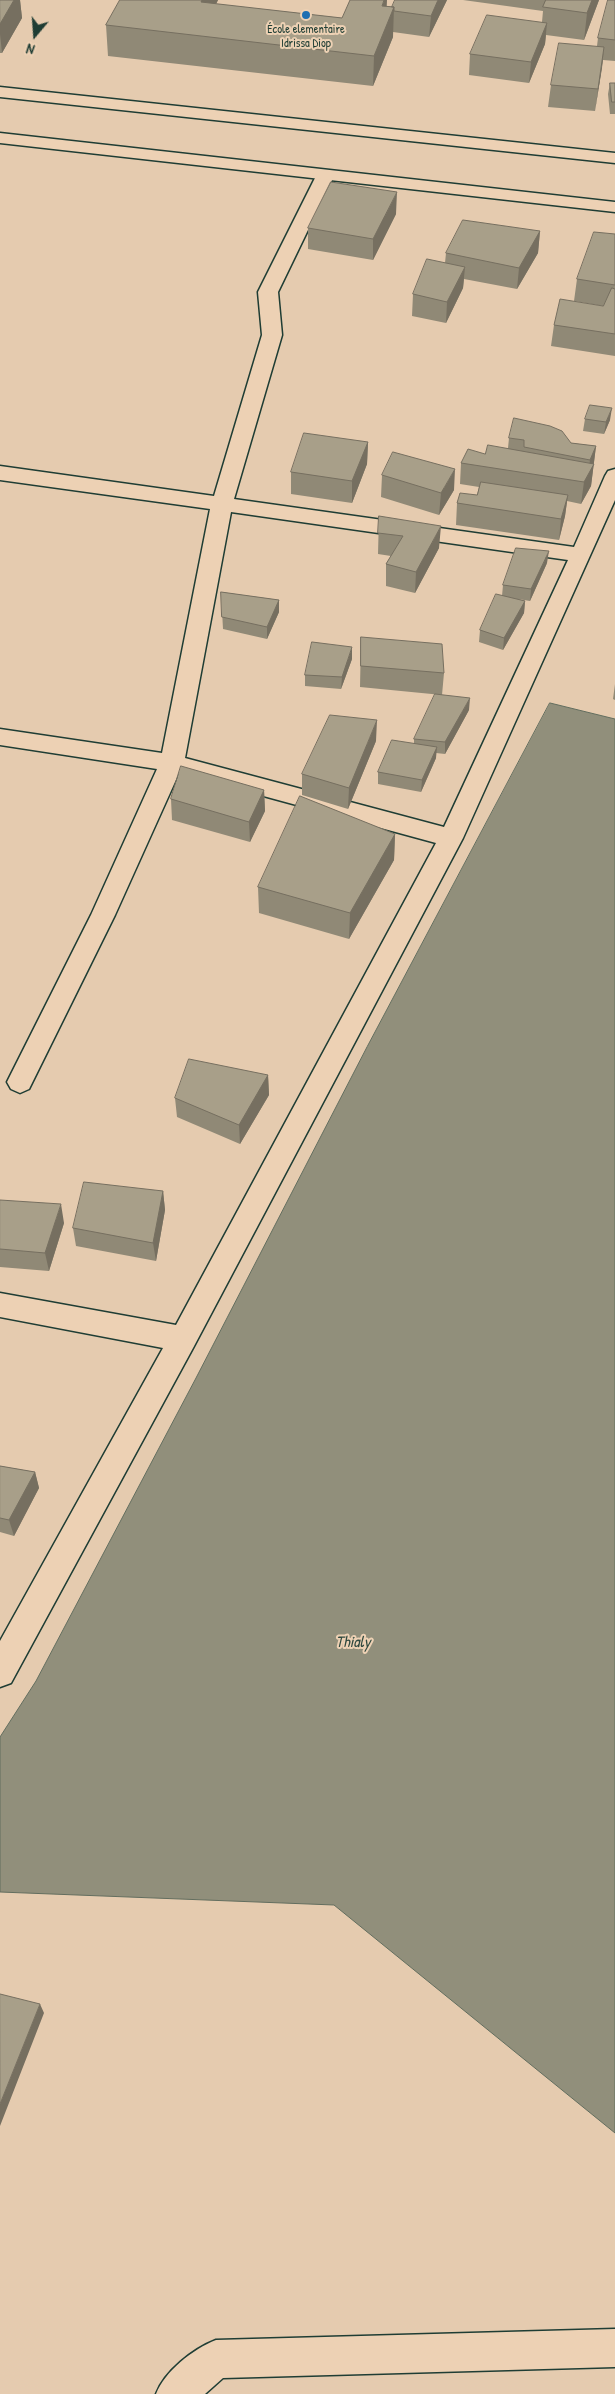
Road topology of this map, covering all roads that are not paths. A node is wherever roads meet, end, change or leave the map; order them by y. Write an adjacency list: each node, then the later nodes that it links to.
1 (0, 92): 3 (street)
2 (0, 138): 4 (street)
3 (615, 158)
4 (325, 176): 5 (street); 8 (street)
5 (615, 207)
6 (0, 473): 8 (street)
7 (615, 476): 9 (street)
8 (222, 504): 9 (street); 11 (street)
9 (581, 555): 12 (street)
10 (0, 737): 11 (street)
11 (172, 763): 12 (street); 13 (street)
12 (451, 838): 15 (street)
13 (20, 1082)
14 (0, 1305): 15 (street)
15 (184, 1339): 16 (street)
16 (0, 1672)
17 (615, 2348): 18 (street)
18 (175, 2394)

